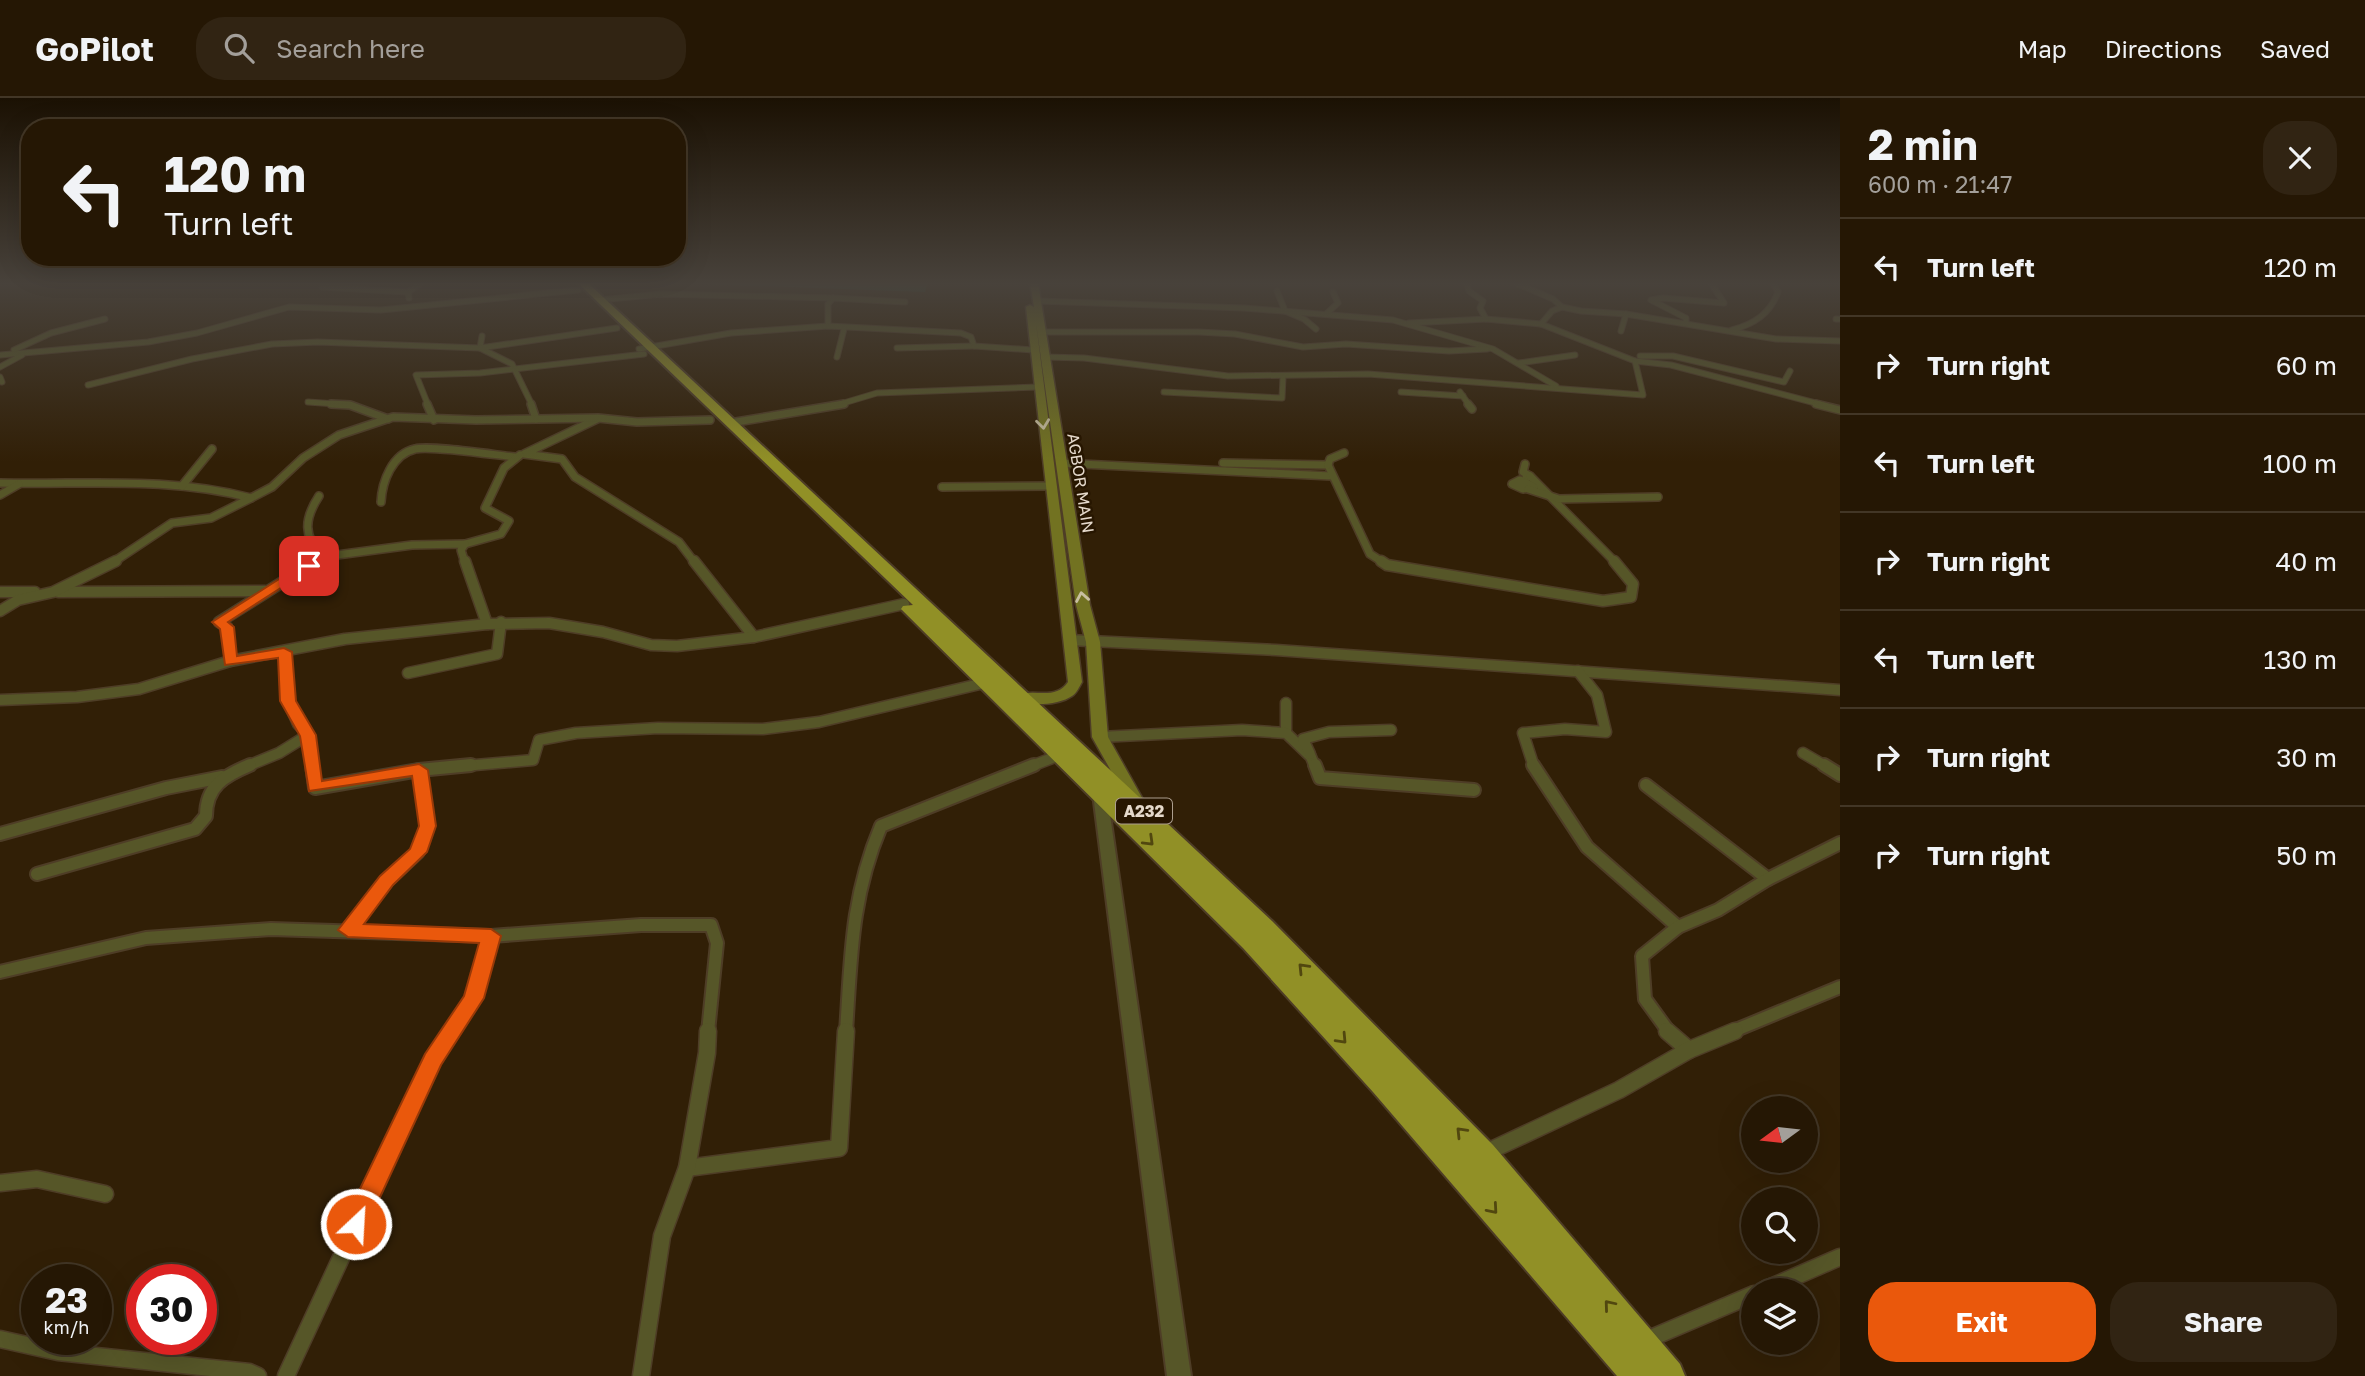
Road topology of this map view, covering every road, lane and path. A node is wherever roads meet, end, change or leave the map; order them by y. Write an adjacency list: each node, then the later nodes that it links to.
1 (29, 343): 24 (street)
2 (140, 343): 23 (street)
3 (303, 343): 36 (street)
4 (335, 343): 18 (street)
5 (481, 343): 18 (street)
6 (517, 343): 18 (street)
7 (636, 343): 21 (highway, A232)
8 (638, 343): 21 (highway, A232)
9 (682, 343): 21 (street)
10 (841, 343): 26 (street)
11 (973, 343): 17 (street)
12 (1032, 343): 22 (main road, AGBOR MAIN)
13 (1044, 343): 27 (main road, AGBOR MAIN)
14 (1284, 343): 20 (street)
15 (1471, 343): 20 (street)
16 (1584, 343): 28 (street)
17 (974, 346): 19 (street); 22 (street)
18 (480, 348): 31 (street)
19 (897, 348)
20 (1493, 349): 29 (street)
21 (645, 350): 31 (street); 50 (highway, A232)
22 (1033, 350): 37 (main road, AGBOR MAIN)
23 (28, 352): 24 (street); 30 (street)
24 (3, 354)
25 (1575, 355): 29 (street)
26 (837, 357)
27 (1045, 357): 33 (street); 54 (main road, AGBOR MAIN)
28 (1633, 359): 35 (street); 38 (street); 42 (street)
29 (1519, 363): 38 (street)
30 (0, 367)
31 (513, 369): 48 (street); 49 (street)
32 (1790, 372): 35 (street)
33 (1283, 377): 34 (street); 39 (street)
34 (1449, 379): 38 (street); 41 (street)
35 (1784, 382): 42 (street)
36 (88, 385)
37 (1038, 387): 50 (street); 62 (main road, AGBOR MAIN, one-way to 62)
38 (1558, 387)
39 (1164, 392)
40 (1401, 392): 41 (street)
41 (1463, 396): 44 (street)
42 (1784, 396): 45 (street)
43 (308, 402): 47 (street)
44 (1472, 409)
45 (1840, 410)
46 (598, 418): 49 (street); 50 (street); 53 (street)
47 (388, 419): 48 (street); 67 (street)
48 (433, 419): 49 (street)
49 (536, 419)
50 (720, 421): 75 (highway, A232); 88 (highway, A232)
51 (212, 449): 61 (street)
52 (1344, 453): 56 (street)
53 (520, 455): 69 (street); 70 (street); 79 (street)
54 (1060, 460): 56 (street); 57 (street); 81 (main road, AGBOR MAIN, one-way to 54)
55 (1525, 464): 58 (street)
56 (1328, 465): 57 (street)
57 (1331, 476): 68 (street)
58 (1530, 476): 68 (street); 68 (street)
59 (0, 483): 60 (street)
60 (19, 484): 61 (street); 64 (street)
61 (182, 486): 67 (street)
62 (1050, 486): 63 (street); 80 (main road, AGBOR MAIN)
63 (942, 487)
64 (0, 495)
65 (319, 496): 71 (street)
66 (1658, 497): 68 (street)
67 (251, 498): 74 (street)
68 (1551, 498)
69 (381, 502)
70 (466, 544): 71 (street); 78 (street)
71 (322, 557): 72 (street)
72 (265, 591): 74 (street); 83 (street)
73 (0, 592): 74 (street)
74 (53, 592): 76 (street)
75 (904, 604): 79 (street); 86 (highway, A232)
76 (0, 611)
77 (501, 622): 78 (street); 79 (street); 85 (street)
78 (487, 624): 82 (street)
79 (754, 637)
80 (1069, 640): 81 (street); 88 (main road, AGBOR MAIN)
81 (1093, 642): 84 (street); 94 (main road, AGBOR MAIN)
82 (284, 652): 83 (street); 93 (street)
83 (230, 662): 89 (street)
84 (1578, 671): 87 (street); 109 (street)
85 (408, 673)
86 (984, 683): 96 (highway, A232); 98 (street)
87 (1840, 690)
88 (1023, 698): 104 (highway, A232)
89 (0, 700)
90 (1286, 703): 92 (street)
91 (1391, 730): 97 (street)
92 (1286, 733): 94 (street); 97 (street)
93 (308, 735): 98 (street); 100 (street)
94 (1100, 737): 104 (main road)
95 (1802, 752): 99 (street)
96 (1060, 755): 103 (highway, A232); 116 (street)
97 (1311, 757): 102 (street)
98 (419, 770): 110 (street)
99 (1840, 775)
100 (222, 777): 105 (street); 107 (street)
101 (1646, 785): 108 (street)
102 (1474, 790)
103 (1100, 794): 127 (street); 128 (highway, A232, one-way to 128)
104 (1138, 805): 115 (highway, A232, one-way to 104)
105 (0, 834)
106 (1840, 843): 108 (street)
107 (37, 874)
108 (1768, 879): 109 (street)
109 (1678, 927): 114 (street)
110 (348, 930): 111 (street); 112 (street)
111 (491, 936): 116 (street); 125 (street)
112 (0, 972)
113 (1840, 987): 114 (street)
114 (1689, 1050): 115 (street)
115 (1483, 1154): 123 (highway, A232, one-way to 115)
116 (687, 1168): 126 (street)
117 (0, 1183): 118 (street)
118 (105, 1194)
119 (1840, 1257): 120 (street)
120 (1792, 1278)
121 (1741, 1300): 123 (street)
122 (0, 1339): 124 (street)
123 (1641, 1343): 129 (highway, A232)
124 (258, 1376)
125 (286, 1376)
126 (642, 1376)
127 (1179, 1376)
128 (1639, 1376)
129 (1668, 1376)

